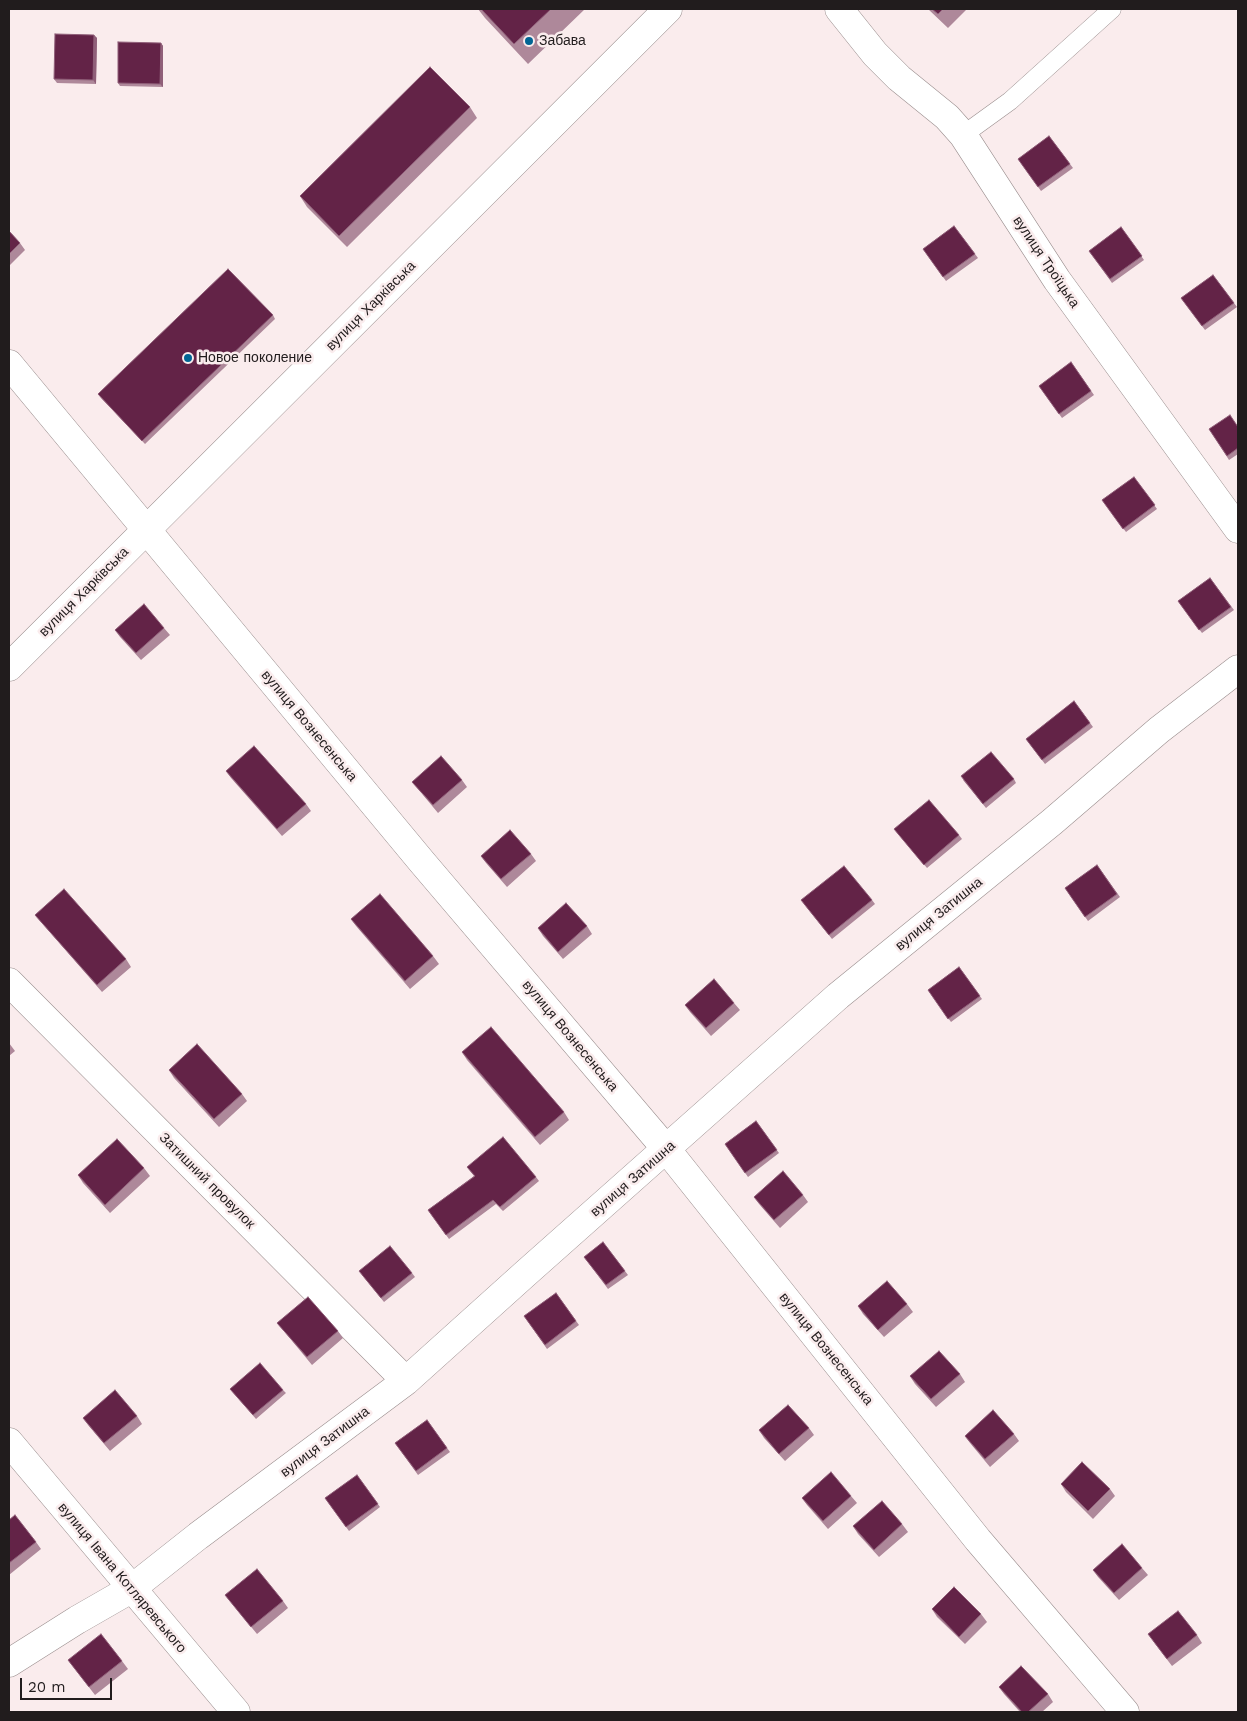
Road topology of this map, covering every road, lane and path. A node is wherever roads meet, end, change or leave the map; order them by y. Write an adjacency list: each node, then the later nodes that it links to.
1 (668, 9): 7 (street, вулиця Харківська)
2 (839, 9): 4 (street, вулиця Троїцька)
3 (1112, 9): 4 (lane)
4 (963, 135): 6 (street, вулиця Троїцька)
5 (9, 364): 7 (street, вулиця Вознесенська)
6 (1238, 529)
7 (146, 530): 8 (street, вулиця Харківська); 11 (street, вулиця Вознесенська)
8 (9, 667)
9 (1238, 669): 11 (street, вулиця Затишна)
10 (9, 982): 12 (street, Затишний провулок)
11 (667, 1150): 12 (street, вулиця Затишна); 17 (street, вулиця Вознесенська)
12 (406, 1381): 14 (street, вулиця Затишна)
13 (9, 1442): 14 (street, вулиця Івана Котляревського)
14 (131, 1589): 15 (street, вулиця Затишна); 16 (street, вулиця Івана Котляревського)
15 (9, 1663)
16 (236, 1712)
17 (1126, 1712)

